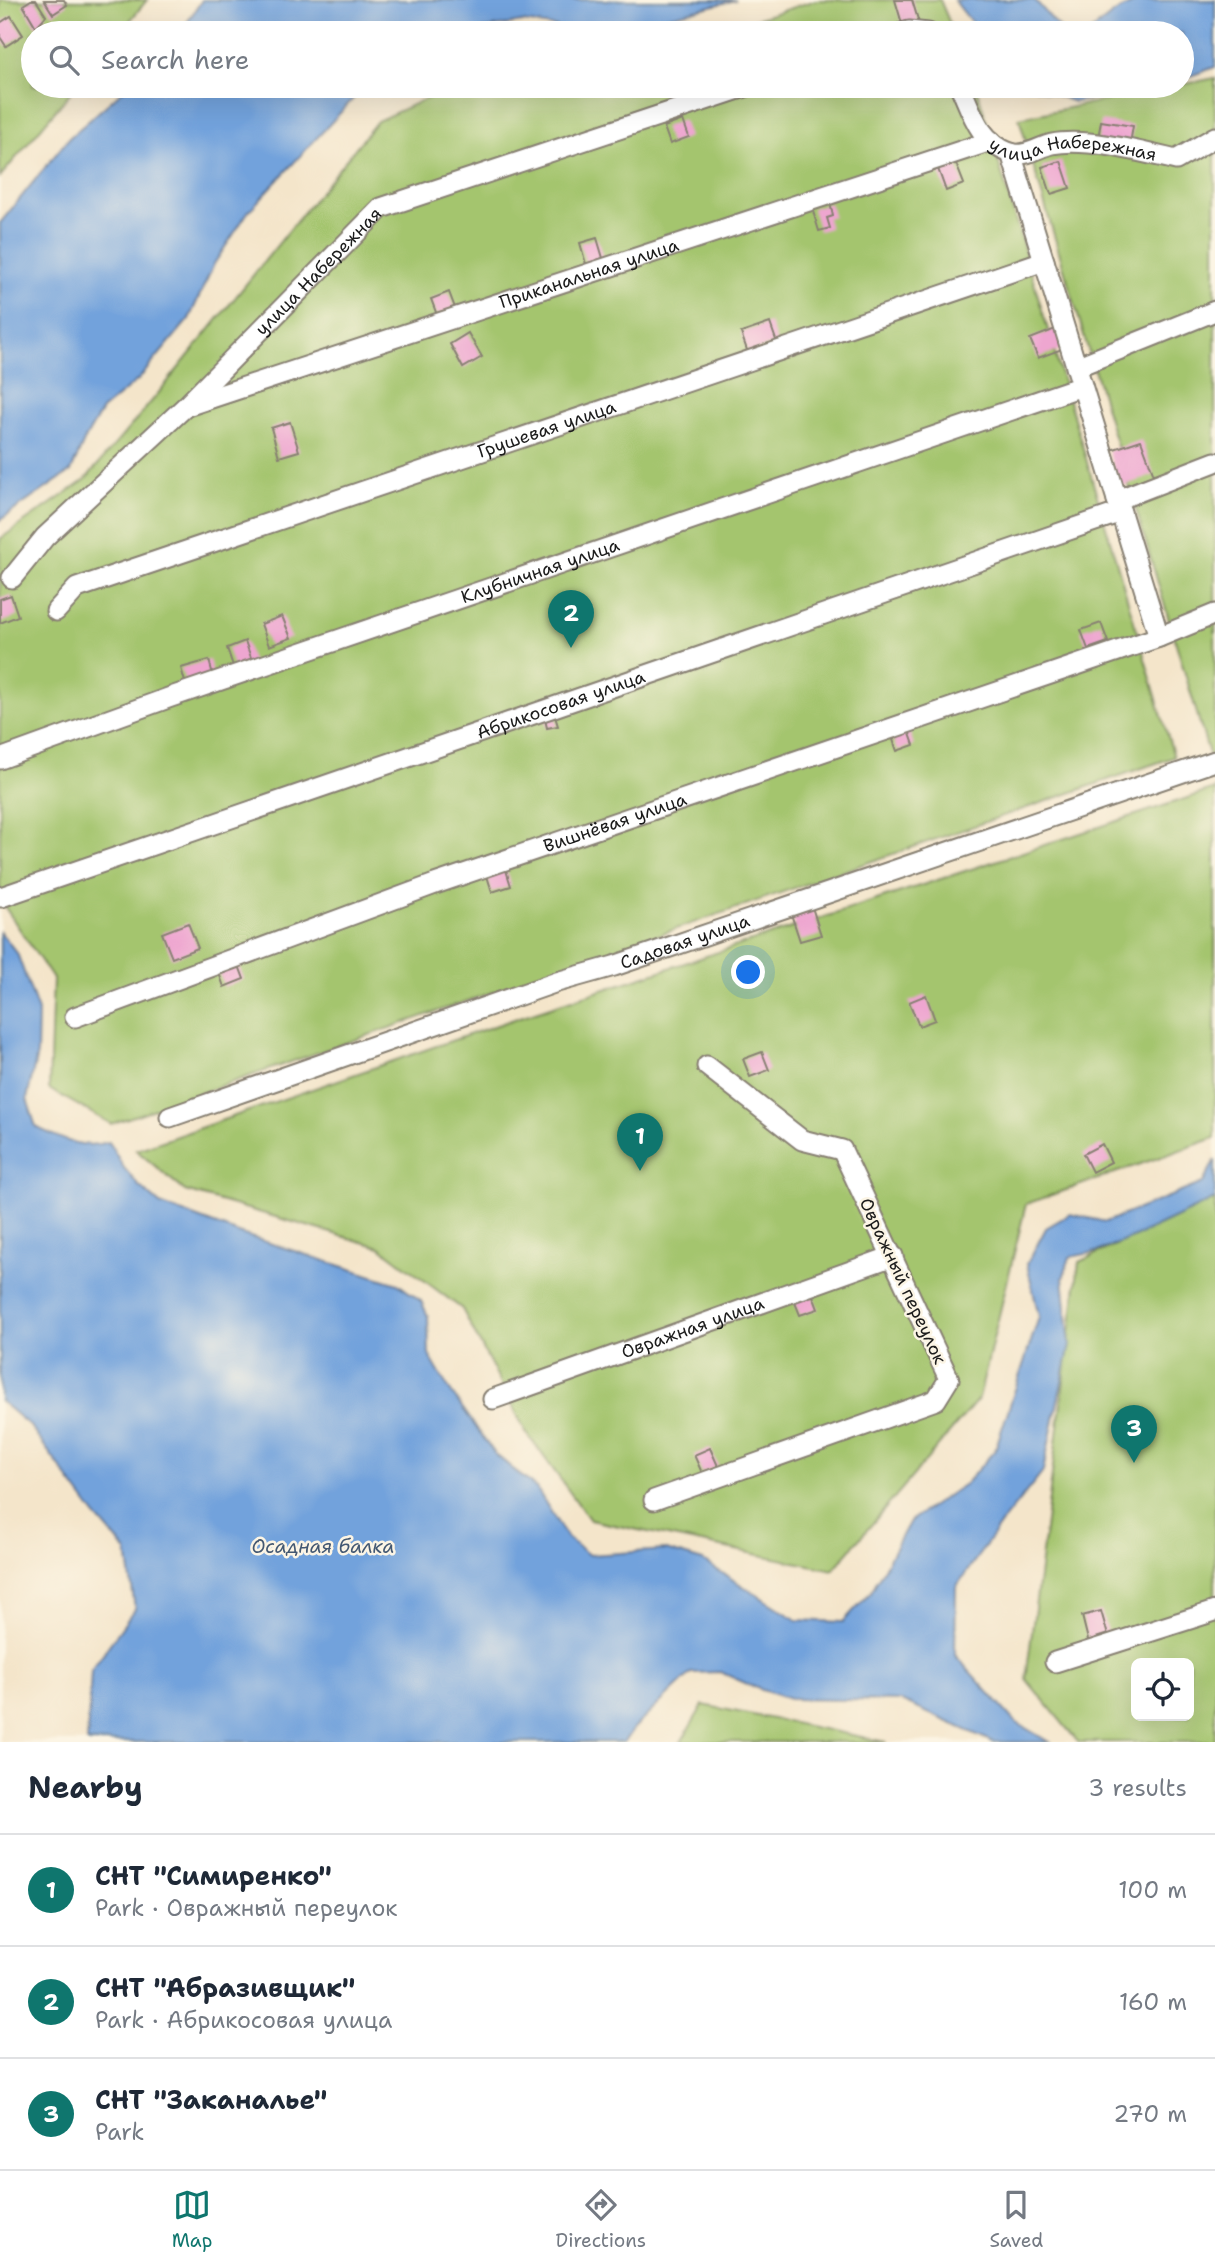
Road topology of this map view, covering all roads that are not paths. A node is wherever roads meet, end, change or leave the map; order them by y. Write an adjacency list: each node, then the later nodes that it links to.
1 (712, 98): 9 (street, улица Набережная)
2 (965, 98): 4 (street, улица Набережная)
3 (1215, 137): 5 (street, улица Набережная)
4 (991, 141): 5 (street, улица Набережная); 9 (street, Приканальная улица)
5 (1011, 153): 6 (street)
6 (1044, 261): 8 (street); 13 (street, Грушевая улица)
7 (1215, 311): 8 (street)
8 (1079, 376): 11 (street); 16 (street, Клубничная улица)
9 (186, 406): 12 (street, улица Набережная)
10 (1215, 462): 11 (street, Абрикосовая улица)
11 (1119, 506): 15 (street); 18 (street, Абрикосовая улица)
12 (12, 578)
13 (56, 611)
14 (1215, 614): 15 (street, Вишнёвая улица)
15 (1159, 637): 19 (street, Вишнёвая улица)
16 (0, 759)
17 (1207, 764): 21 (street, Садовая улица)
18 (1, 897)
19 (75, 1017)
20 (707, 1066): 22 (street, Овражный переулок)
21 (170, 1117)
22 (892, 1256): 23 (street, Овражная улица); 24 (street, Овражный переулок)
23 (493, 1399)
24 (654, 1500)
25 (1215, 1611): 26 (street)
26 (1055, 1662)

